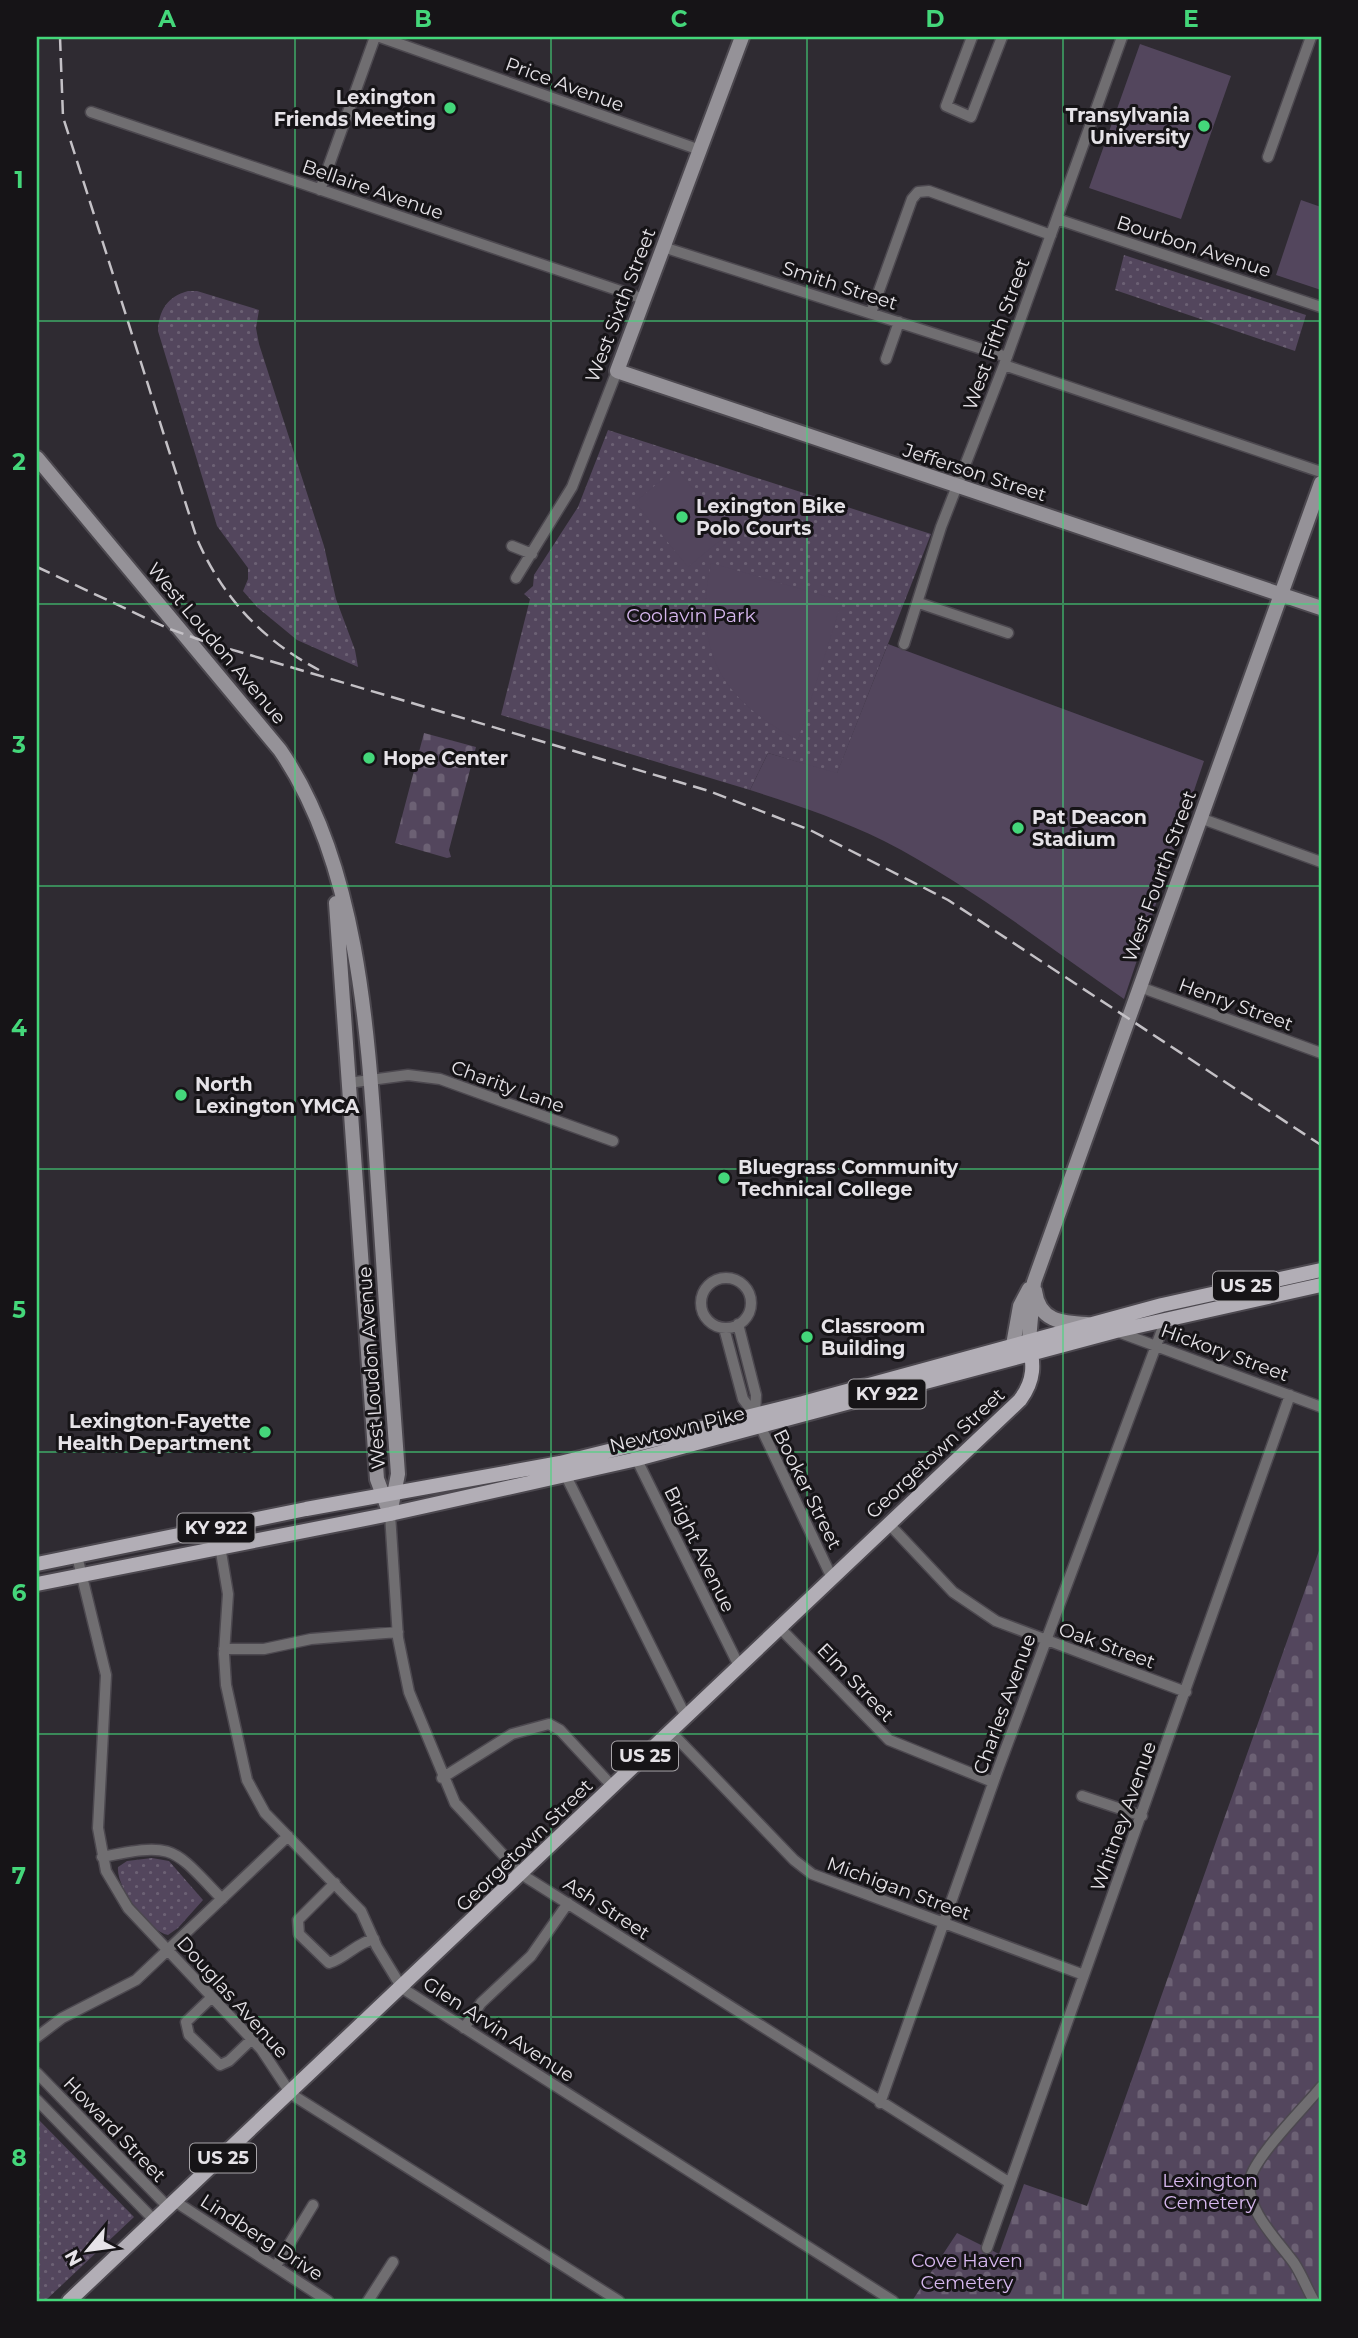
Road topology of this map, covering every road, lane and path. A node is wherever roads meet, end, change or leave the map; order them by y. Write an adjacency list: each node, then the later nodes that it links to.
1 (374, 37): 11 (street)
2 (380, 37): 9 (street, Price Avenue)
3 (742, 37): 9 (main road, West Sixth Street)
4 (972, 37): 5 (street)
5 (1002, 37)
6 (1122, 37): 12 (street, West Fifth Street)
7 (1311, 37): 10 (street)
8 (91, 112): 11 (street, Bellaire Avenue)
9 (699, 150): 14 (main road, West Sixth Street)
10 (1268, 157)
11 (320, 190): 15 (street, Bellaire Avenue)
12 (1056, 219): 13 (street, West Fifth Street); 16 (street, Bourbon Avenue)
13 (1051, 235): 17 (street); 20 (street, West Fifth Street)
14 (663, 247): 15 (main road, West Sixth Street); 17 (street, Smith Street)
15 (644, 299): 21 (main road, West Sixth Street)
16 (1321, 307)
17 (871, 313): 18 (street, Smith Street)
18 (899, 322): 19 (street); 20 (street, Smith Street)
19 (886, 359)
20 (1006, 361): 23 (street, Smith Street); 24 (street, West Fifth Street)
21 (617, 371): 24 (main road, Jefferson Street); 27 (street, West Sixth Street)
22 (37, 458): 36 (main road, West Loudon Avenue)
23 (1321, 472)
24 (956, 487): 29 (main road, Jefferson Street); 30 (street, West Fifth Street)
25 (1320, 492): 29 (main road, West Fourth Street)
26 (512, 546): 27 (street)
27 (532, 554): 28 (street, West Sixth Street)
28 (516, 578)
29 (1281, 595): 31 (main road, Jefferson Street); 34 (main road, West Fourth Street)
30 (919, 603): 32 (street); 33 (street, West Fifth Street)
31 (1321, 608)
32 (1008, 633)
33 (904, 643)
34 (1200, 818): 35 (street); 37 (main road, West Fourth Street)
35 (1321, 862)
36 (335, 874): 39 (main road, West Loudon Avenue); 40 (main road, West Loudon Avenue)
37 (1140, 987): 38 (street, Henry Street); 43 (main road, West Fourth Street)
38 (1321, 1053)
39 (371, 1080): 40 (street, Charity Lane); 41 (street, Charity Lane); 58 (main road, West Loudon Avenue)
40 (348, 1083): 58 (main road, West Loudon Avenue)
41 (613, 1141)
42 (1321, 1270): 47 (main road, Newtown Pike / US 25)
43 (1034, 1282): 47 (main road); 50 (main road, West Fourth Street); 52 (main road, West Fourth Street)
44 (1321, 1285): 45 (main road, Newtown Pike / US 25)
45 (1166, 1319): 49 (main road, Newtown Pike / US 25); 51 (street, Charles Avenue)
46 (738, 1324): 48 (street); 48 (street); 55 (street)
47 (1089, 1324): 52 (main road, Newtown Pike / US 25)
48 (724, 1328): 55 (street, Booker Street)
49 (1116, 1331): 51 (street, Hickory Street); 52 (main road, Newtown Pike / US 25)
50 (1013, 1345): 52 (main road, Newtown Pike / KY 922); 55 (main road, Newtown Pike / KY 922)
51 (1156, 1345): 53 (street, Hickory Street); 69 (street, Charles Avenue)
52 (1031, 1348): 55 (main road, Newtown Pike / KY 922); 60 (main road, Georgetown Street / US 25)
53 (1290, 1395): 54 (street, Hickory Street); 72 (street, Whitney Avenue)
54 (1321, 1407)
55 (757, 1422): 56 (main road, Newtown Pike / KY 922); 65 (street, Booker Street)
56 (634, 1453): 57 (main road, Newtown Pike / KY 922); 71 (street, Bright Avenue)
57 (563, 1469): 58 (main road, Newtown Pike / KY 922); 59 (main road, Newtown Pike / KY 922); 73 (street)
58 (388, 1494): 59 (main road, West Loudon Avenue); 62 (main road, Newtown Pike / KY 922)
59 (390, 1514): 61 (main road, Newtown Pike / KY 922); 68 (street, Ash Street)
60 (888, 1523): 65 (main road, Georgetown Street / US 25); 69 (street, Oak Street)
61 (220, 1546): 64 (main road, Newtown Pike / KY 922); 70 (street, Glen Arvin Avenue)
62 (76, 1556): 63 (main road, Newtown Pike / KY 922); 64 (street, Douglas Avenue)
63 (37, 1564)
64 (82, 1575): 66 (main road, Newtown Pike / KY 922); 81 (street, Douglas Avenue)
65 (832, 1578): 67 (main road, Georgetown Street / US 25)
66 (37, 1584)
67 (779, 1628): 71 (main road, Georgetown Street / US 25); 76 (street, Elm Street)
68 (398, 1632): 70 (street); 75 (street, Ash Street)
69 (1045, 1641): 72 (street, Oak Street); 76 (street, Charles Avenue)
70 (224, 1648): 80 (street, Glen Arvin Avenue)
71 (738, 1665): 73 (main road, Georgetown Street / US 25)
72 (1186, 1692): 79 (street, Whitney Avenue)
73 (686, 1717): 74 (main road, Georgetown Street / US 25)
74 (671, 1732): 77 (main road, Georgetown Street / US 25); 86 (street, Michigan Street)
75 (442, 1778): 77 (street); 82 (street, Ash Street)
76 (993, 1782): 86 (street, Charles Avenue)
77 (613, 1787): 82 (main road, Georgetown Street / US 25)
78 (1082, 1796): 79 (street)
79 (1142, 1816): 89 (street, Whitney Avenue)
80 (288, 1836): 83 (street, Glen Arvin Avenue); 84 (street)
81 (102, 1857): 84 (street); 88 (street, Douglas Avenue)
82 (521, 1874): 85 (street, Ash Street); 90 (main road, Georgetown Street / US 25)
83 (335, 1883): 87 (street, Glen Arvin Avenue); 87 (street)
84 (222, 1899): 88 (street)
85 (568, 1903): 92 (street); 99 (street, Ash Street)
86 (944, 1923): 89 (street, Michigan Street); 99 (street, Charles Avenue)
87 (374, 1939): 90 (street, Glen Arvin Avenue)
88 (168, 1950): 91 (street, Douglas Avenue); 93 (street)
89 (1084, 1975): 100 (street, Whitney Avenue)
90 (402, 1988): 92 (street, Glen Arvin Avenue); 97 (main road, Georgetown Street / US 25)
91 (212, 1997): 94 (street, Douglas Avenue); 94 (street)
92 (464, 2028): 112 (street, Glen Arvin Avenue)
93 (37, 2037)
94 (252, 2039): 97 (street, Douglas Avenue)
95 (37, 2073): 101 (street, Howard Street)
96 (1321, 2087): 113 (street)
97 (291, 2094): 101 (main road, Georgetown Street / US 25); 107 (street, Douglas Avenue)
98 (37, 2100): 103 (street, Howard Street)
99 (880, 2103): 100 (street, Ash Street)
100 (1010, 2183): 104 (street, Whitney Avenue)
101 (172, 2205): 103 (main road, Georgetown Street / US 25); 106 (street, Lindberg Drive)
102 (313, 2205): 106 (street)
103 (155, 2221): 108 (main road, Georgetown Street / US 25)
104 (987, 2248)
105 (393, 2262): 110 (street)
106 (275, 2266): 109 (street, Lindberg Drive)
107 (608, 2298): 111 (street, Douglas Avenue)
108 (69, 2301)
109 (328, 2301)
110 (368, 2301)
111 (619, 2301)
112 (893, 2301)
113 (1314, 2301)

